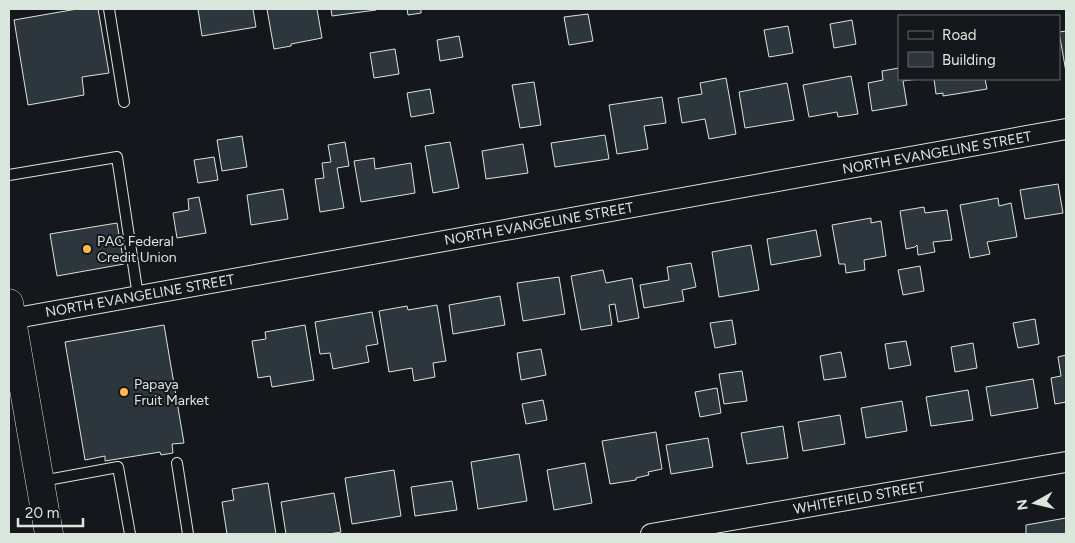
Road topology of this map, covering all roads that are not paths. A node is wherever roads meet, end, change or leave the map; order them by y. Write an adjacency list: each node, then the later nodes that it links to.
1 (110, 9): 2 (lane)
2 (124, 102)
3 (1066, 129): 5 (street, NORTH EVANGELINE STREET)
4 (9, 175): 5 (lane)
5 (138, 296): 6 (street, NORTH EVANGELINE STREET)
6 (10, 311): 9 (main road)
7 (1066, 462): 13 (street, WHITEFIELD STREET)
8 (177, 463): 12 (lane)
9 (40, 481): 10 (main road); 11 (lane)
10 (49, 534)
11 (130, 534)
12 (188, 534)
13 (651, 534)

